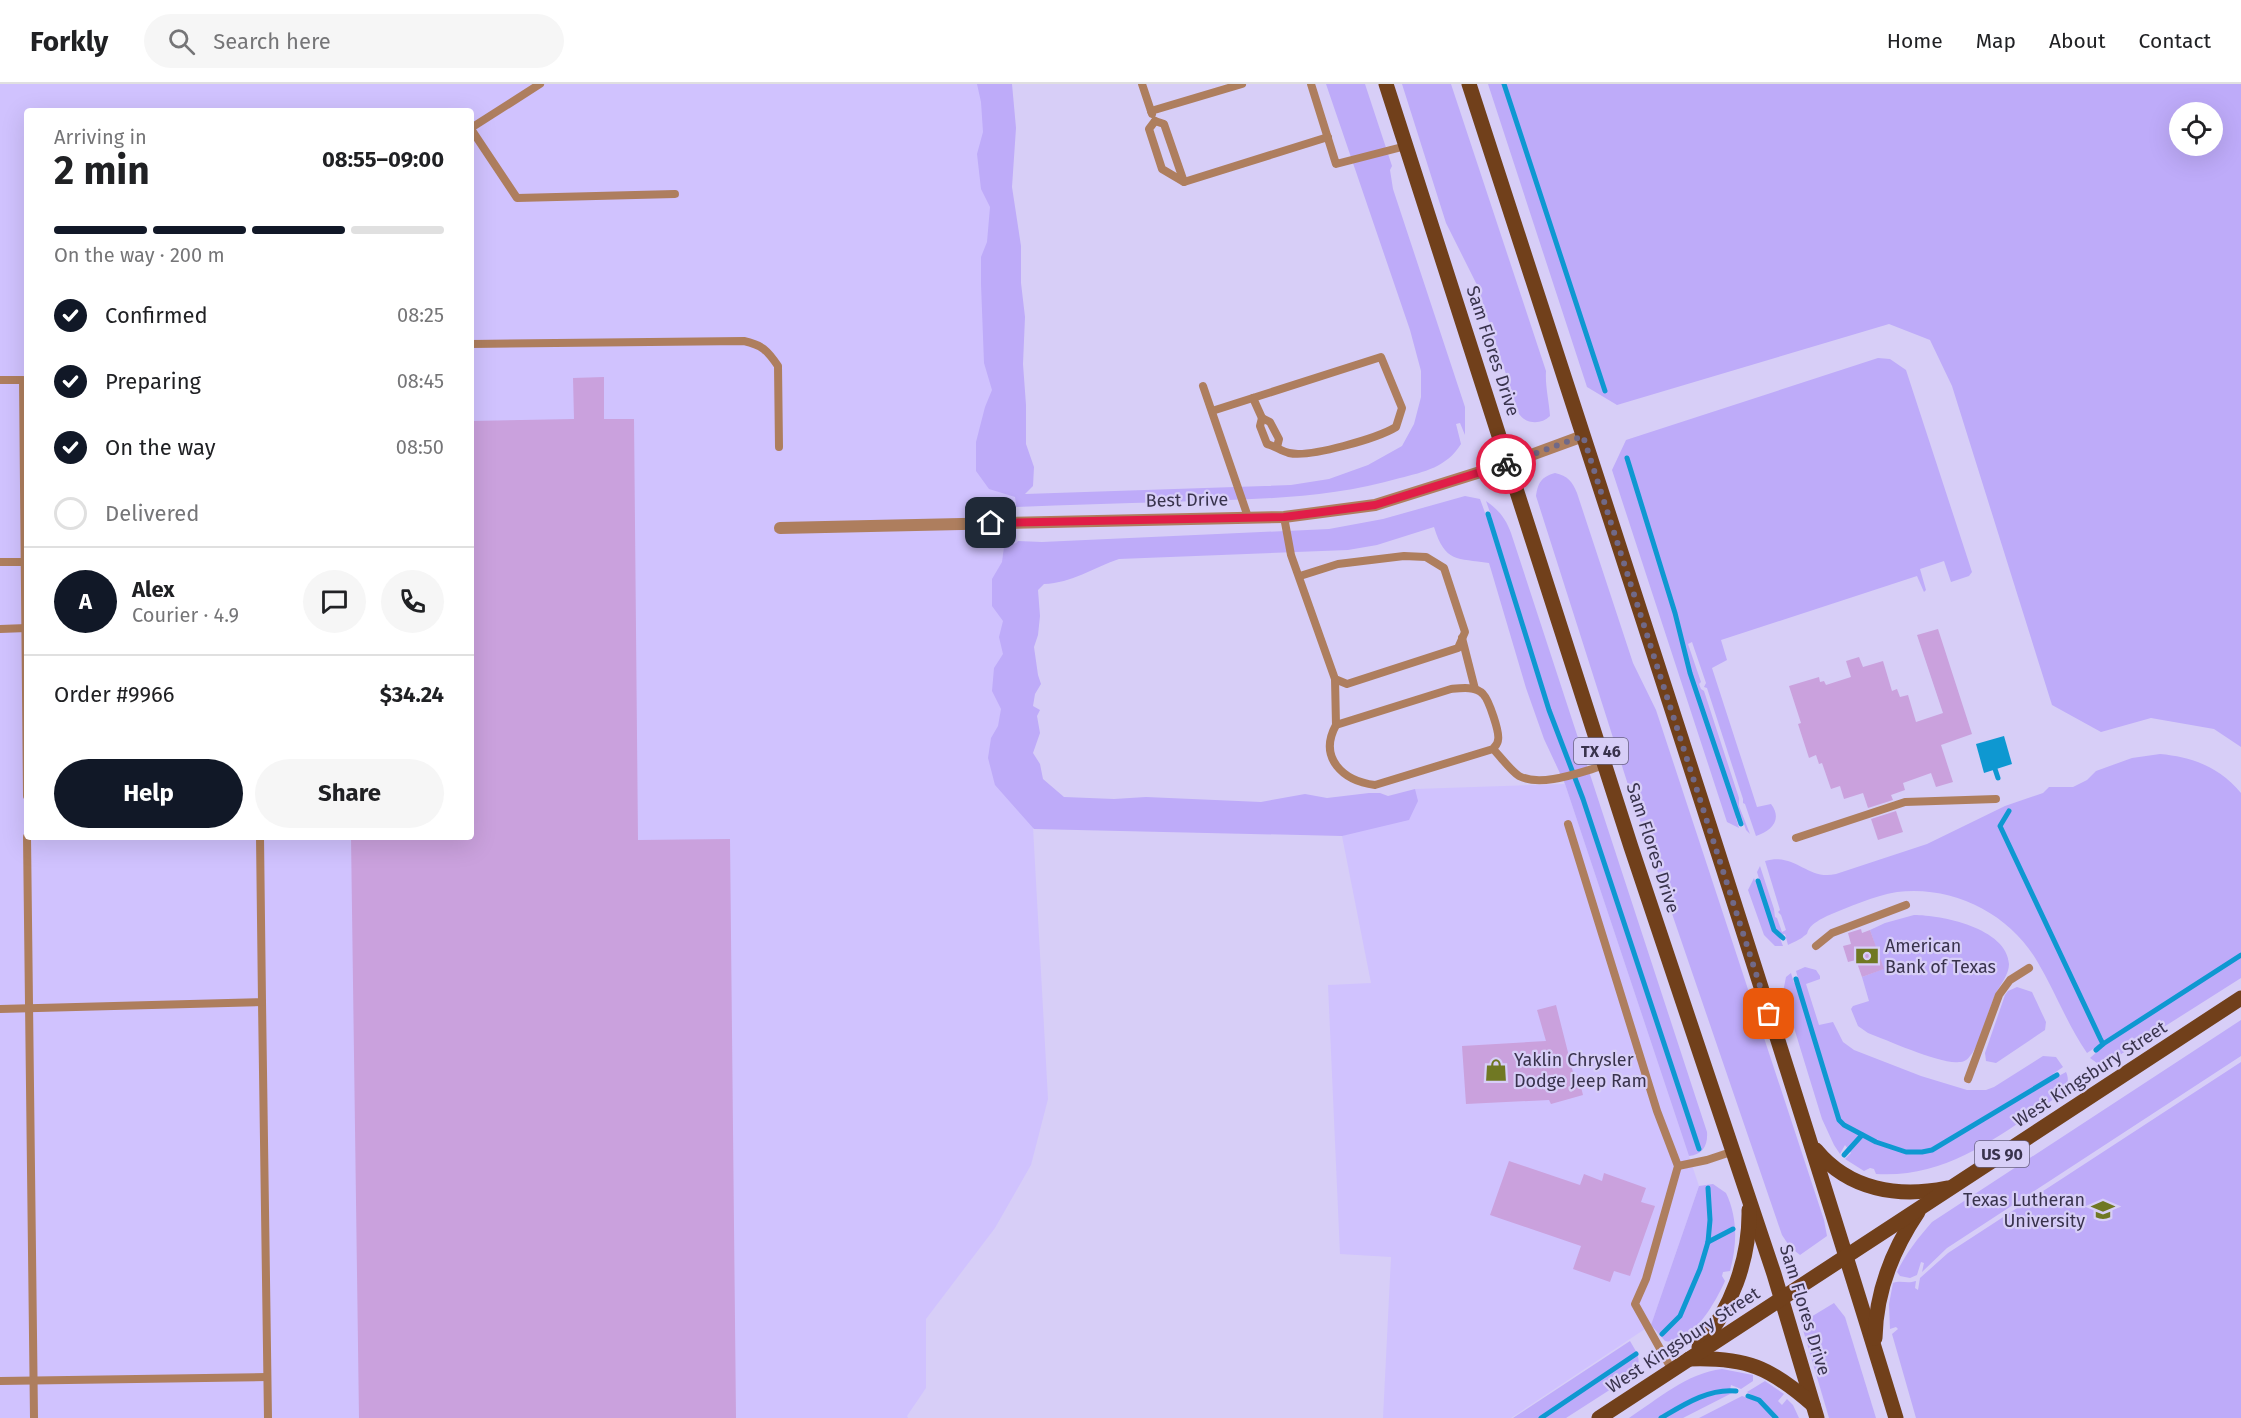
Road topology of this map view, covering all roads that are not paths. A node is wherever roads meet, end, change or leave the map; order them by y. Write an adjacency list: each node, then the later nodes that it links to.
1 (540, 84): 9 (lane)
2 (1142, 84): 7 (lane)
3 (1242, 84): 7 (lane)
4 (1311, 84): 11 (lane)
5 (1386, 84): 12 (main road, Sam Flores Drive / TX 46)
6 (1468, 84): 22 (main road)
7 (1151, 111): 8 (lane)
8 (1155, 121): 13 (lane); 13 (lane)
9 (474, 127)
10 (474, 134): 14 (lane)
11 (1328, 137): 12 (lane); 13 (lane)
12 (1406, 146): 25 (main road, Sam Flores Drive / TX 46)
13 (1184, 182)
14 (675, 195)
15 (474, 344): 23 (lane)
16 (0, 380): 17 (lane)
17 (24, 380)
18 (1203, 386): 20 (lane)
19 (1253, 398): 20 (lane); 21 (lane); 24 (lane)
20 (1212, 411): 26 (lane)
21 (1262, 418): 24 (lane); 24 (lane)
22 (1583, 436): 25 (street, Best Drive); 53 (main road)
23 (779, 447)
24 (1276, 447)
25 (1509, 463): 27 (street, Best Drive); 39 (main road, Sam Flores Drive / TX 46)
26 (1248, 517): 27 (street, Best Drive); 28 (street, Best Drive)
27 (1284, 517): 31 (lane)
28 (780, 528)
29 (0, 562): 30 (lane)
30 (24, 562)
31 (1300, 576): 34 (lane); 35 (lane)
32 (24, 628): 33 (lane)
33 (0, 629)
34 (1462, 638): 35 (lane); 36 (lane)
35 (1335, 679): 37 (lane)
36 (1475, 690): 37 (lane); 38 (lane)
37 (1336, 725): 38 (lane)
38 (1493, 749): 39 (lane)
39 (1606, 765): 54 (main road, Sam Flores Drive / TX 46)
40 (1996, 799): 42 (lane)
41 (1568, 824): 55 (lane)
42 (1796, 838)
43 (27, 840): 50 (lane)
44 (260, 840): 49 (lane)
45 (1906, 905): 46 (lane)
46 (1816, 946)
47 (2029, 968): 52 (lane)
48 (2241, 998): 56 (main road, West Kingsbury Street / US 90)
49 (262, 1002): 50 (lane); 64 (lane)
50 (29, 1008): 51 (lane); 65 (lane)
51 (0, 1009)
52 (1968, 1078)
53 (1810, 1140): 56 (main road); 59 (main road)
54 (1734, 1151): 55 (lane); 57 (main road, Sam Flores Drive / TX 46)
55 (1678, 1166): 63 (lane)
56 (1953, 1186): 58 (main road, West Kingsbury Street / US 90)
57 (1749, 1197): 60 (main road, Sam Flores Drive / TX 46); 62 (main road)
58 (1922, 1206): 59 (main road, West Kingsbury Street / US 90); 61 (main road)
59 (1846, 1256): 60 (main road, West Kingsbury Street / US 90); 61 (main road)
60 (1782, 1299): 62 (main road, West Kingsbury Street / US 90); 67 (main road, Sam Flores Drive / TX 46)
61 (1875, 1350): 71 (main road)
62 (1689, 1359): 63 (main road, West Kingsbury Street / US 90); 67 (main road)
63 (1672, 1370): 70 (main road, West Kingsbury Street / US 90)
64 (267, 1377): 65 (lane); 69 (lane)
65 (33, 1380): 66 (lane); 68 (lane)
66 (0, 1381)
67 (1816, 1412)
68 (34, 1418)
69 (267, 1418)
70 (1599, 1418)
71 (1896, 1418)

